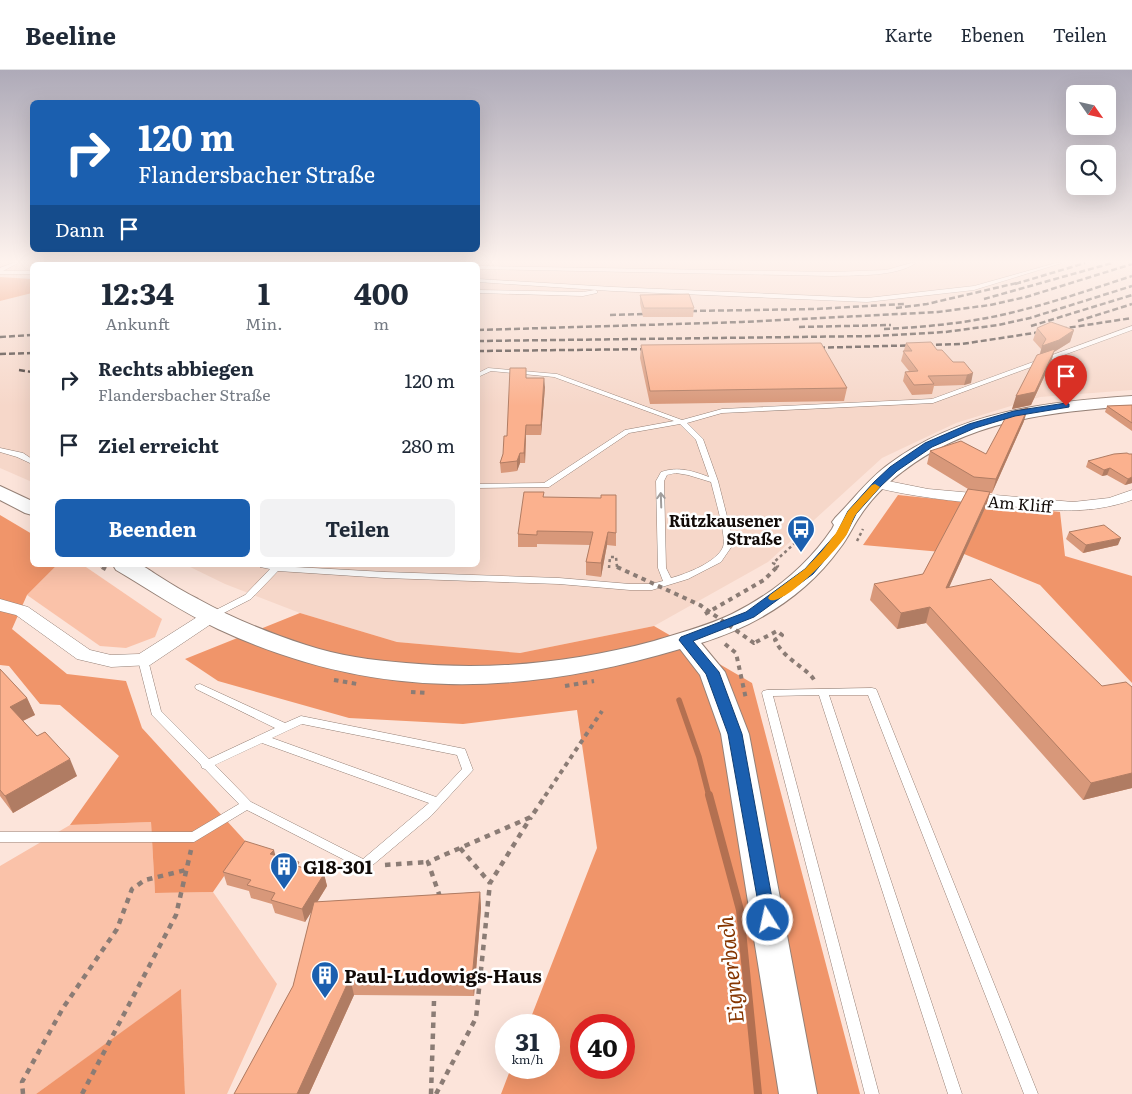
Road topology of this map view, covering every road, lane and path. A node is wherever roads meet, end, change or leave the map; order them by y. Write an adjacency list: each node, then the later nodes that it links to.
1 (1132, 328): 4 (lane)
2 (480, 374): 4 (lane)
3 (1132, 401): 8 (street)
4 (682, 422): 7 (lane); 9 (lane)
5 (0, 450): 6 (lane)
6 (30, 461)
7 (714, 481): 20 (lane); 20 (lane, one-way to 7)
8 (878, 484): 12 (street, Am Kliff); 23 (street)
9 (480, 486)
10 (0, 492): 13 (street)
11 (1132, 495): 12 (street, Am Kliff)
12 (1111, 502): 14 (street)
13 (30, 508)
14 (1132, 509)
15 (804, 535): 23 (path)
16 (127, 567): 22 (street)
17 (272, 567): 18 (lane)
18 (276, 568): 20 (lane); 22 (lane)
19 (609, 568): 26 (path, bridge)
20 (668, 582)
21 (0, 605): 24 (street)
22 (211, 616): 23 (street); 24 (street)
23 (696, 630): 47 (street)
24 (143, 660): 30 (lane)
25 (200, 687): 28 (lane)
26 (820, 692): 48 (lane); 49 (lane); 50 (lane)
27 (602, 711): 33 (path)
28 (286, 728): 29 (lane); 31 (lane)
29 (262, 739): 30 (lane); 31 (lane)
30 (206, 765): 32 (lane)
31 (438, 802): 38 (lane)
32 (247, 805): 35 (lane); 38 (lane)
33 (531, 817): 36 (path); 40 (path)
34 (0, 837): 35 (lane)
35 (194, 837): 39 (path)
36 (460, 848): 37 (path); 40 (path)
37 (428, 862): 38 (path); 41 (path)
38 (364, 865)
39 (186, 870): 43 (path); 44 (path)
40 (490, 883): 46 (path)
41 (442, 903)
42 (434, 1001): 45 (path)
43 (23, 1094)
44 (82, 1094)
45 (431, 1094)
46 (436, 1094)
47 (798, 1094)
48 (872, 1094)
49 (955, 1094)
50 (1031, 1094)

